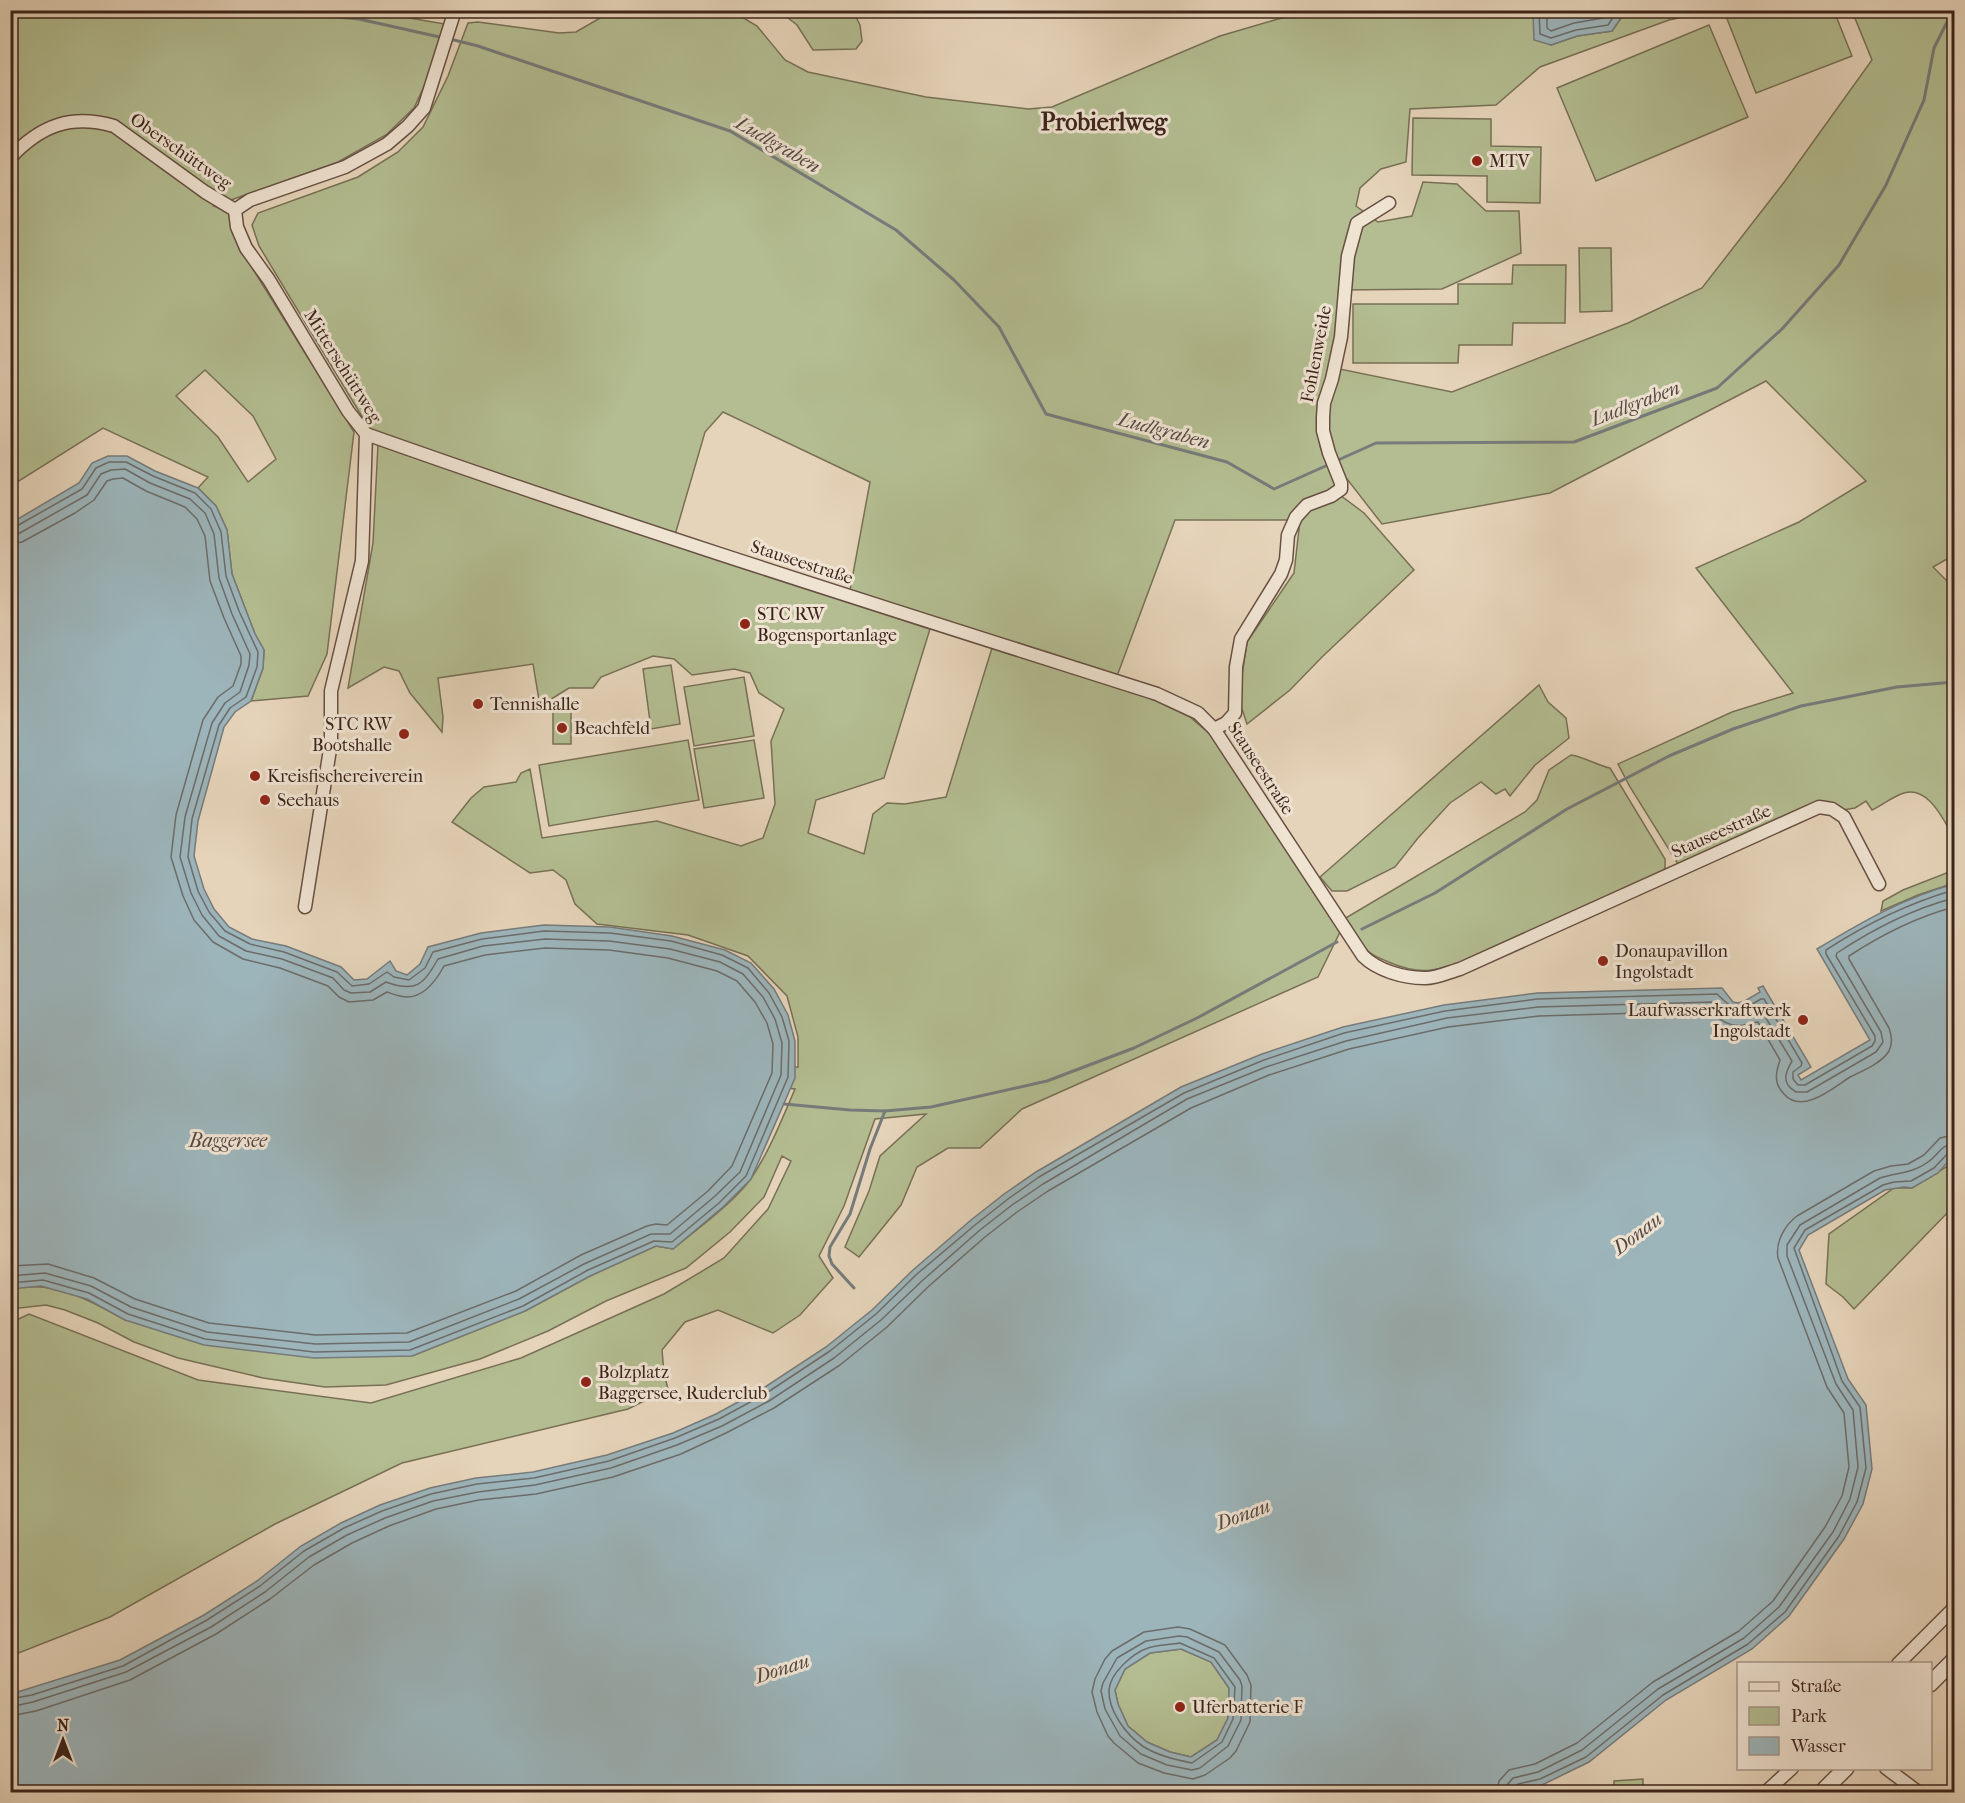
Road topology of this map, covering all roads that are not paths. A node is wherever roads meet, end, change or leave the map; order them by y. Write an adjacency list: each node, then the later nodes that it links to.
1 (455, 10): 4 (street)
2 (10, 158): 4 (street, Oberschüttweg)
3 (1389, 203): 6 (street, Fohlenweide)
4 (235, 210): 5 (street, Mitterschüttweg)
5 (366, 434): 6 (street, Stauseestraße); 8 (street, Mitterschüttweg)
6 (1214, 729): 7 (street, Stauseestraße)
7 (1879, 884)
8 (305, 907)
9 (1954, 1608): 11 (street)
10 (1954, 1660): 12 (street)
11 (1900, 1662)
12 (1932, 1682)
13 (1790, 1770): 16 (street)
14 (1844, 1770): 17 (street)
15 (1889, 1770): 18 (street)
16 (1766, 1792)
17 (1822, 1792)
18 (1918, 1792)

